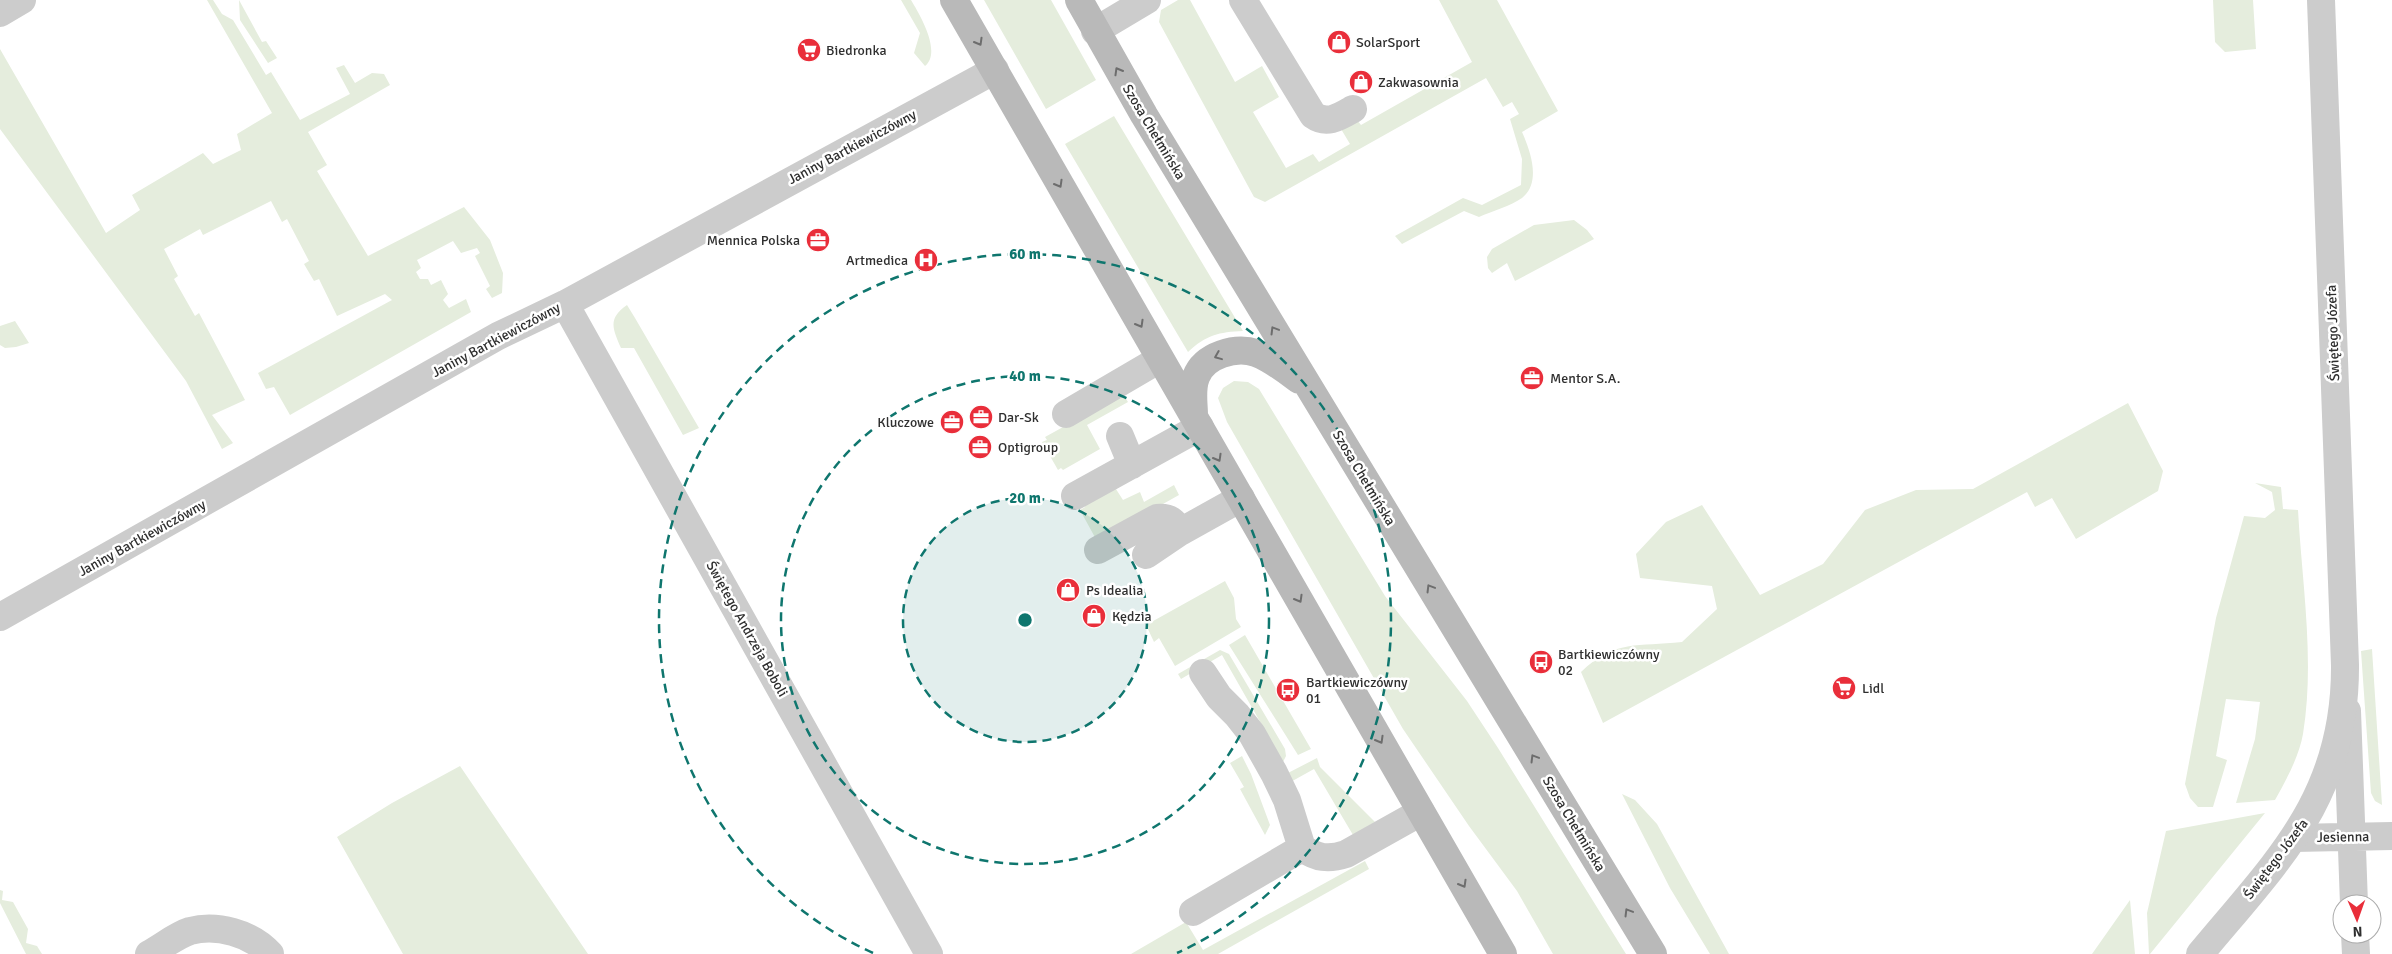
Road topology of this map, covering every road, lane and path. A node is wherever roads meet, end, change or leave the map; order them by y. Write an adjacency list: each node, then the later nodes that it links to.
1 (22, 0): 7 (street)
2 (954, 0): 9 (main road, one-way to 9)
3 (1079, 0): 8 (main road, Szosa Chełmińska)
4 (1147, 0): 8 (street)
5 (1243, 0): 10 (street)
6 (2321, 0): 24 (street, Świętego Józefa)
7 (0, 13)
8 (1095, 31): 13 (main road, Szosa Chełmińska, one-way to 8)
9 (995, 70): 11 (street, Janiny Bartkiewiczówny); 12 (main road, one-way to 12)
10 (1353, 109)
11 (565, 304): 23 (street, Janiny Bartkiewiczówny); 35 (street, Świętego Andrzeja Boboli)
12 (1160, 359): 14 (street); 15 (main road)
13 (1308, 387): 15 (main road, one-way to 15); 37 (main road, Szosa Chełmińska, one-way to 13)
14 (1066, 414)
15 (1197, 422): 17 (street); 19 (main road, one-way to 19)
16 (1120, 436): 17 (street)
17 (1132, 465): 18 (street)
18 (1075, 496)
19 (1241, 498): 20 (street); 26 (main road, one-way to 26)
20 (1180, 532): 21 (street); 22 (street)
21 (1098, 550)
22 (1146, 555)
23 (0, 617)
24 (2345, 666): 28 (street, Świętego Józefa); 29 (street, Świętego Józefa)
25 (1203, 674): 30 (street)
26 (1421, 812): 30 (street); 36 (main road, one-way to 36)
27 (2392, 836): 28 (street, Jesienna)
28 (2352, 837): 29 (street, Jesienna); 31 (street, Świętego Józefa)
29 (2294, 838): 38 (street, Świętego Józefa)
30 (1302, 848): 32 (street)
31 (2354, 894)
32 (1193, 912)
33 (149, 954): 34 (street)
34 (270, 954)
35 (929, 954)
36 (1504, 954)
37 (1653, 954)
38 (2200, 954)

